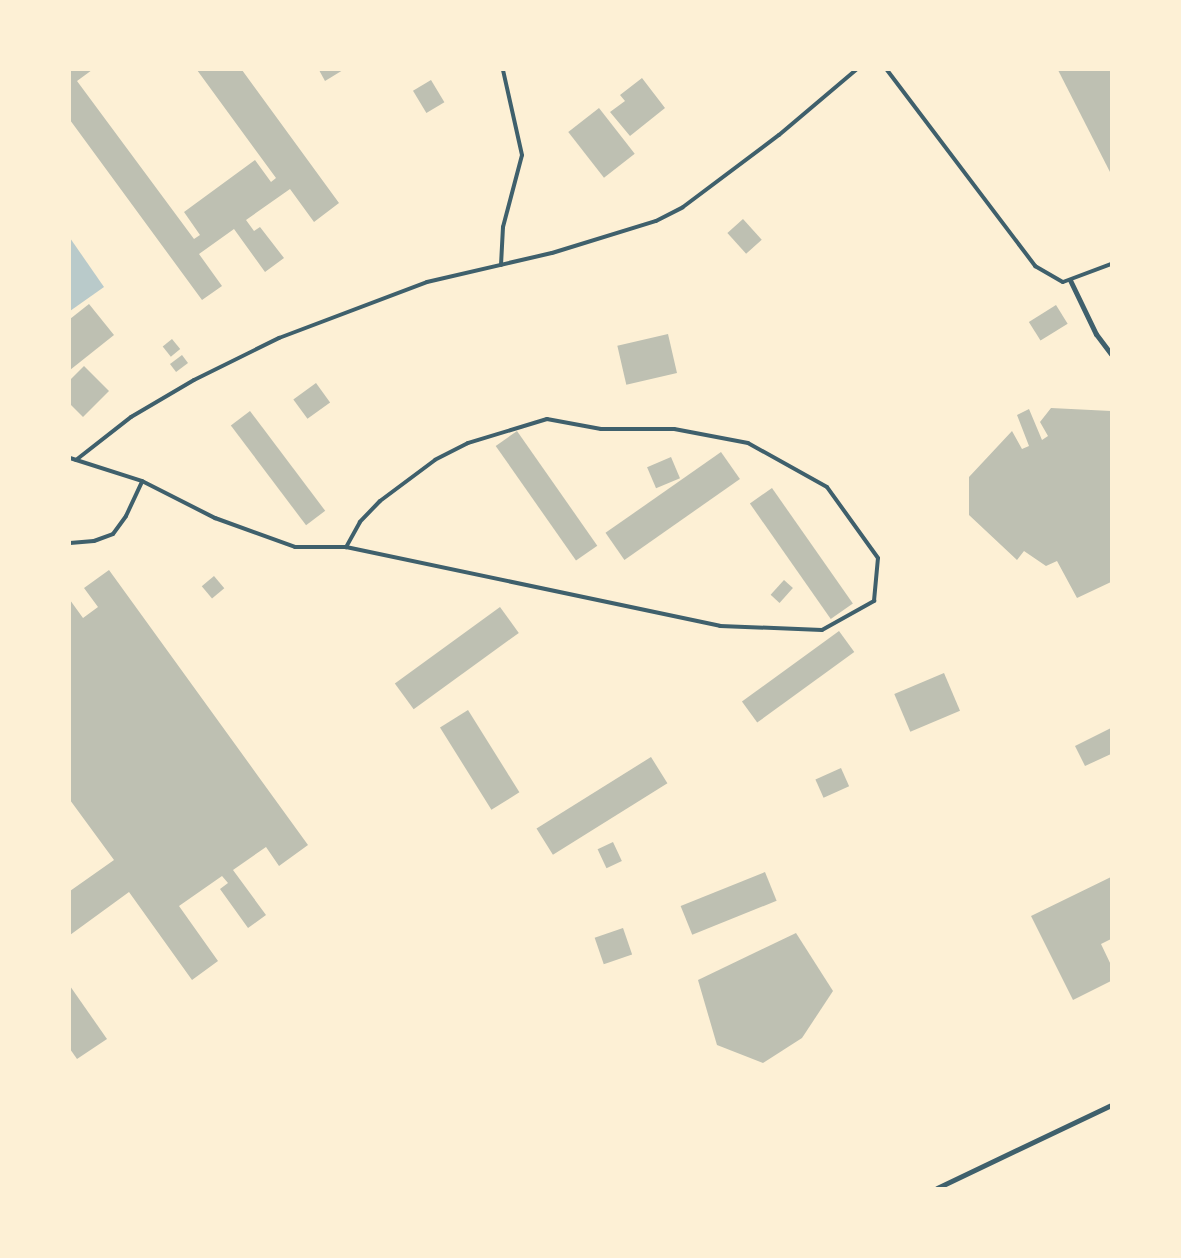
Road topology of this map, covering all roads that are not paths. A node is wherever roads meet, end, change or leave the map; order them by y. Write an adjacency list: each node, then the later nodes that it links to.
1 (503, 70): 5 (lane)
2 (856, 70): 5 (lane)
3 (887, 70): 6 (lane)
4 (1111, 264): 6 (lane)
5 (501, 265): 9 (lane)
6 (1070, 280): 7 (street)
7 (1111, 354)
8 (70, 458): 9 (lane)
9 (76, 460): 10 (lane)
10 (142, 481): 11 (lane); 12 (lane)
11 (70, 542)
12 (346, 548): 12 (lane)
13 (1111, 1105): 14 (street)
14 (937, 1188)

